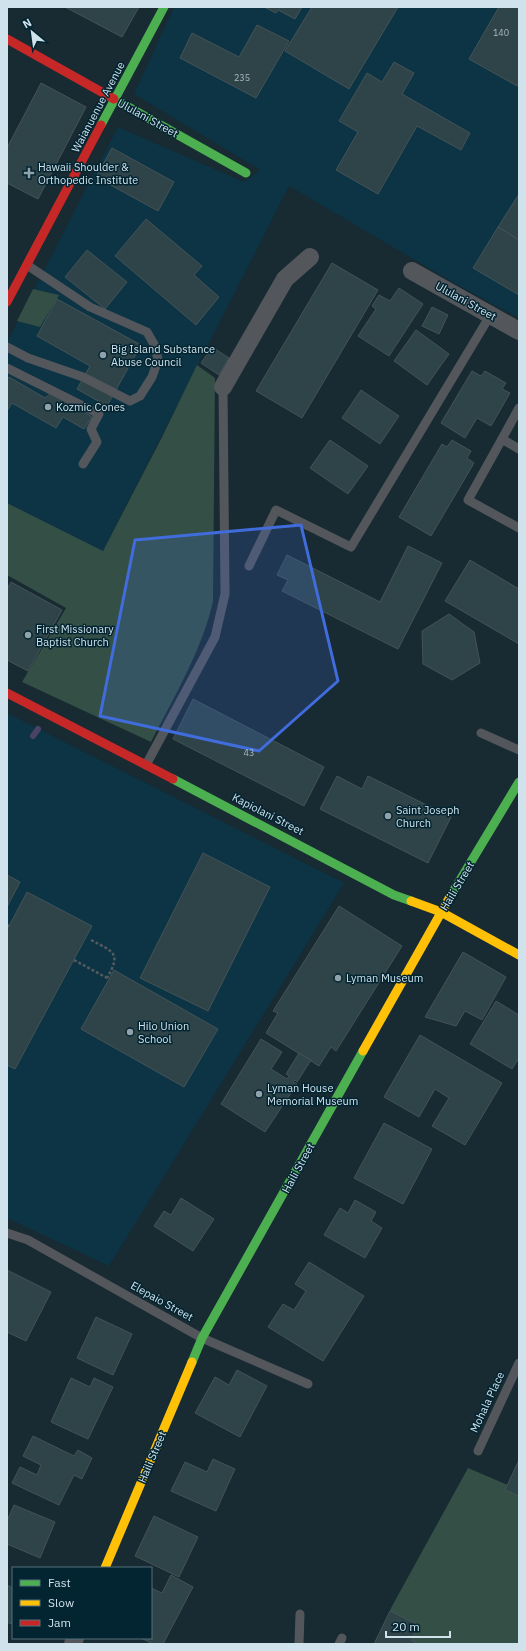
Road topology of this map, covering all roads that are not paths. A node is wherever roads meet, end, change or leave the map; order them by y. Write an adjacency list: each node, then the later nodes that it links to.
1 (164, 7): 3 (street, Waianuenue Avenue)
2 (7, 39): 3 (street, Ululani Street)
3 (115, 99): 4 (street, Ululani Street); 6 (street, Waianuenue Avenue)
4 (246, 173)
5 (310, 257): 13 (street)
6 (27, 265): 8 (street, Waianuenue Avenue); 11 (lane)
7 (412, 271): 9 (street, Ululani Street)
8 (7, 302)
9 (491, 314): 10 (street, Ululani Street); 19 (lane)
10 (519, 331)
11 (7, 347)
12 (7, 368): 17 (lane)
13 (223, 387): 23 (lane)
14 (519, 408): 15 (lane)
15 (502, 439): 16 (lane); 18 (lane)
16 (519, 448)
17 (83, 464)
18 (519, 528)
19 (249, 566)
20 (7, 693): 23 (street, Kapiolani Street)
21 (481, 733): 22 (lane)
22 (519, 750)
23 (146, 765): 25 (street, Kapiolani Street)
24 (519, 782): 25 (street, Haili Street)
25 (441, 912): 26 (street, Kapiolani Street); 28 (street, Haili Street)
26 (519, 955)
27 (7, 1233): 28 (lane, Elepaio Street)
28 (202, 1338): 30 (lane, Elepaio Street); 32 (street, Haili Street)
29 (519, 1363): 31 (lane, Mohala Place)
30 (308, 1384)
31 (478, 1451)
32 (105, 1567)
33 (300, 1614): 34 (lane)
34 (299, 1644)

